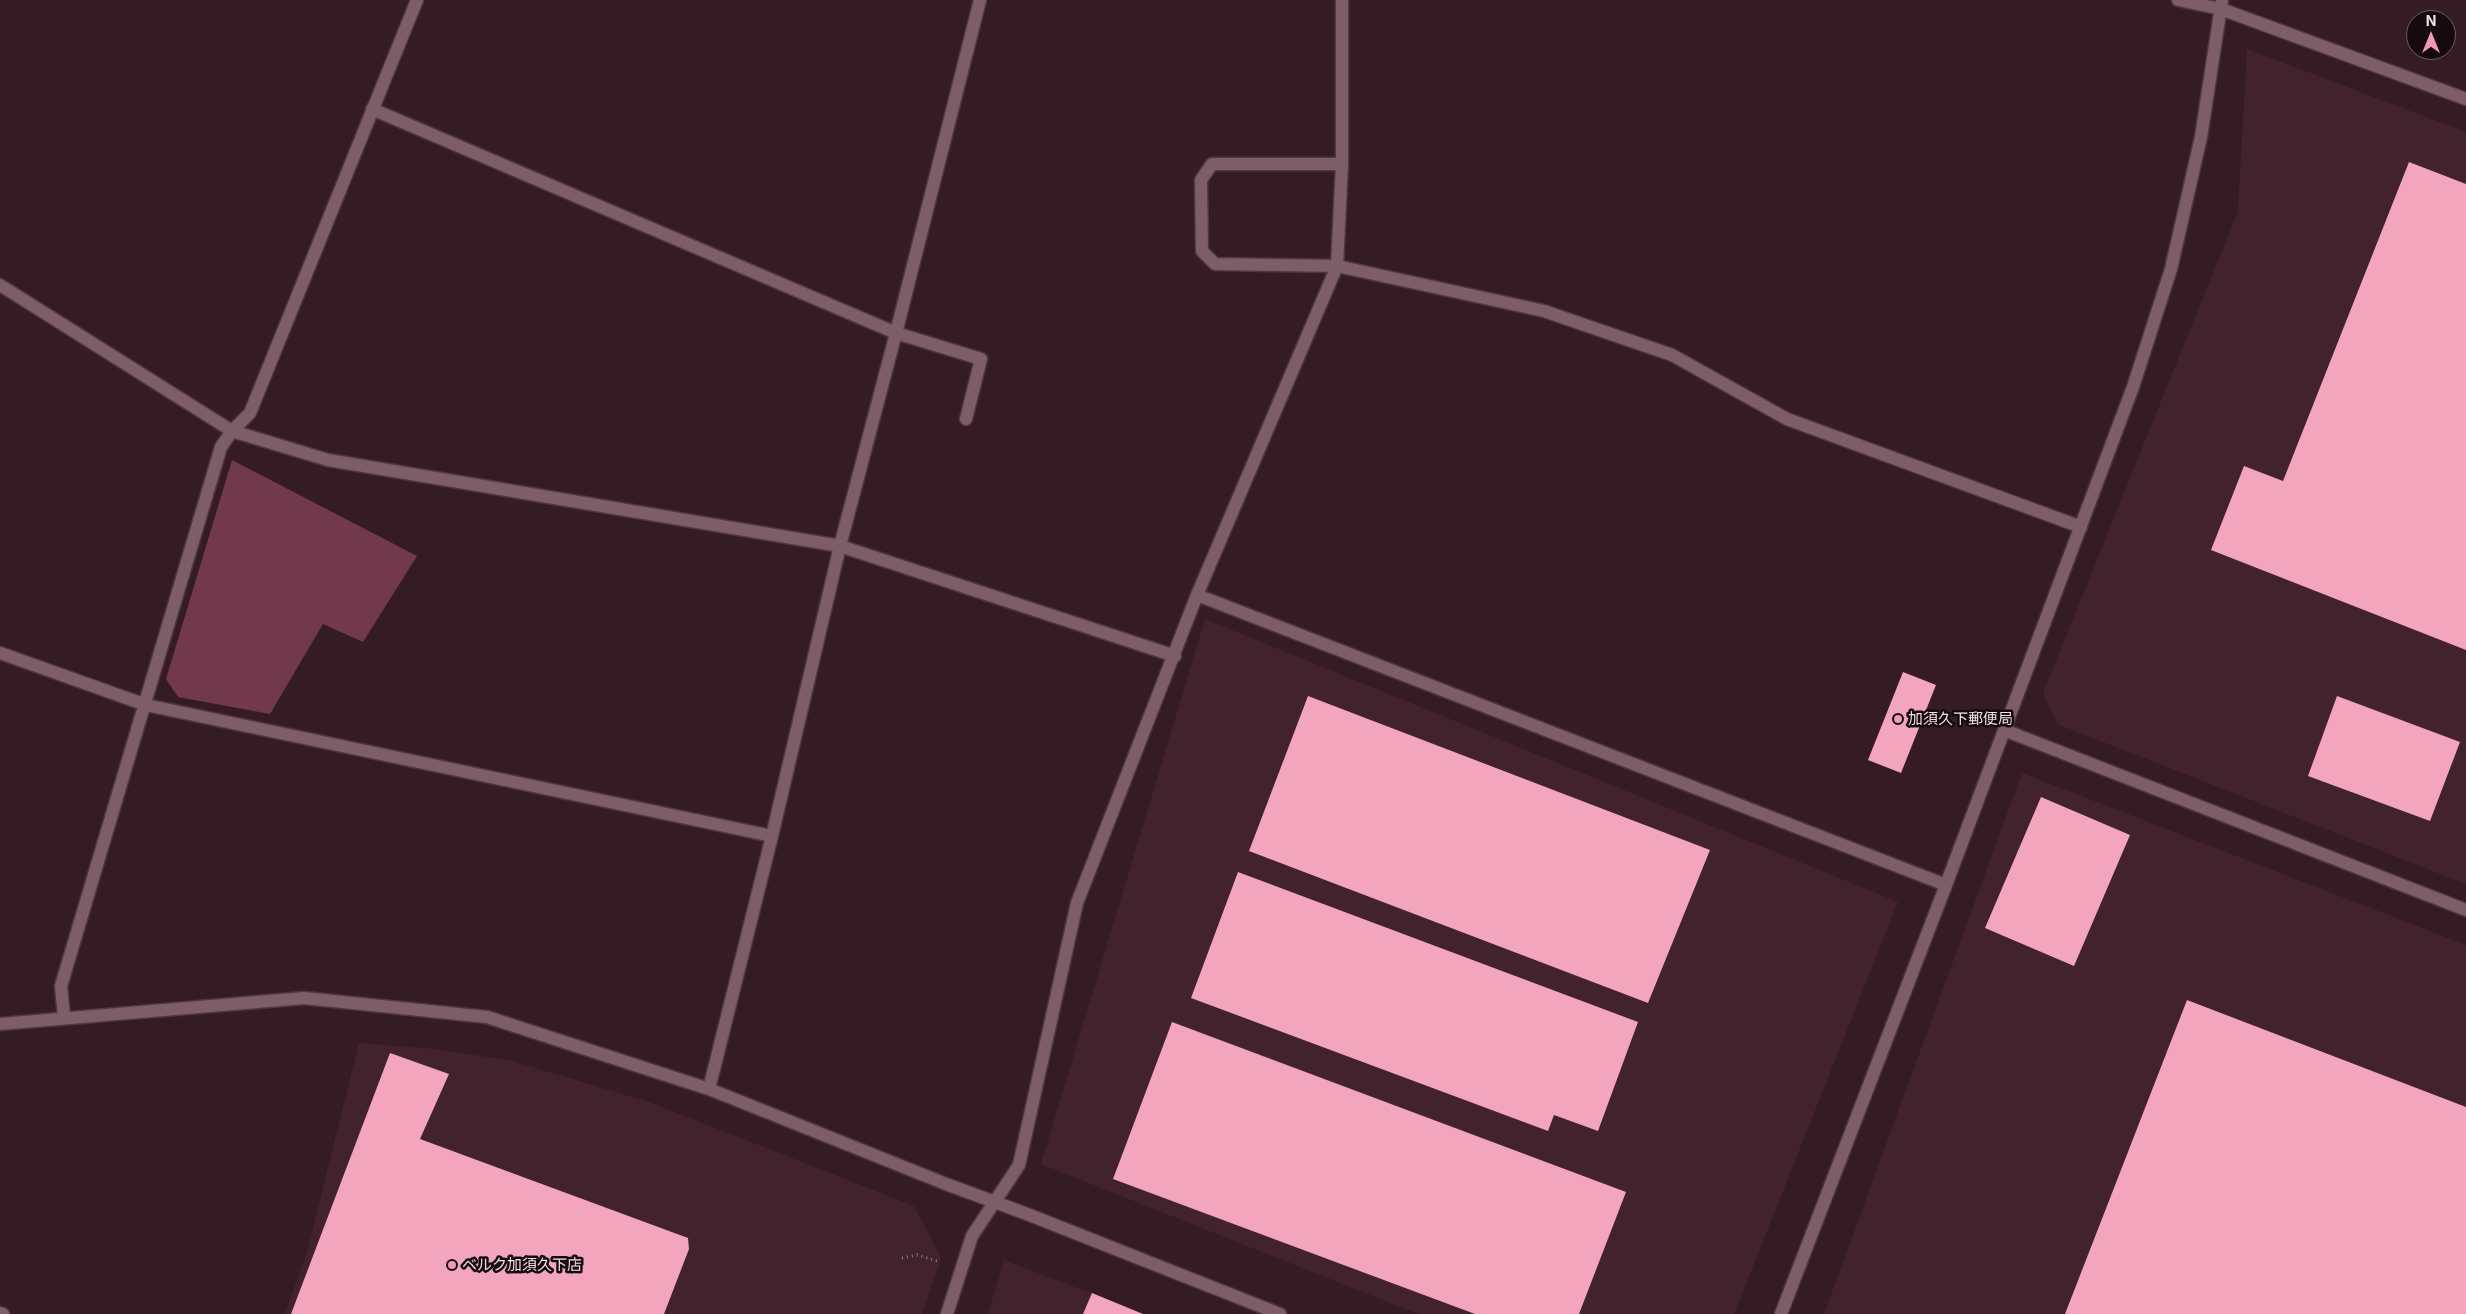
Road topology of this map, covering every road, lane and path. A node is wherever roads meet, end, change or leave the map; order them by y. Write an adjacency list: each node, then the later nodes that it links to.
1 (417, 0): 7 (street)
2 (980, 0): 11 (street)
3 (1342, 0): 8 (street)
4 (2178, 0): 5 (street)
5 (2221, 5): 6 (street); 14 (street)
6 (2466, 99)
7 (372, 109): 11 (street); 13 (street)
8 (1342, 164): 9 (street); 9 (street)
9 (1337, 266): 14 (street); 16 (street)
10 (0, 285): 13 (street)
11 (896, 333): 12 (street); 15 (street)
12 (966, 420)
13 (232, 432): 15 (street); 19 (street)
14 (2081, 527): 20 (street)
15 (840, 546): 18 (street); 21 (street)
16 (1197, 595): 18 (street); 22 (street)
17 (0, 653): 19 (street)
18 (1174, 656): 27 (street)
19 (146, 705): 21 (street); 24 (street)
20 (2004, 730): 22 (street); 23 (street)
21 (772, 836): 26 (street)
22 (1946, 885): 32 (street)
23 (2466, 910)
24 (64, 1017): 25 (street); 26 (street)
25 (0, 1024)
26 (709, 1089): 27 (street)
27 (993, 1202): 30 (street); 31 (street)
28 (0, 1312): 29 (street)
29 (4, 1314)
30 (947, 1314)
31 (1280, 1314)
32 (1781, 1314)

